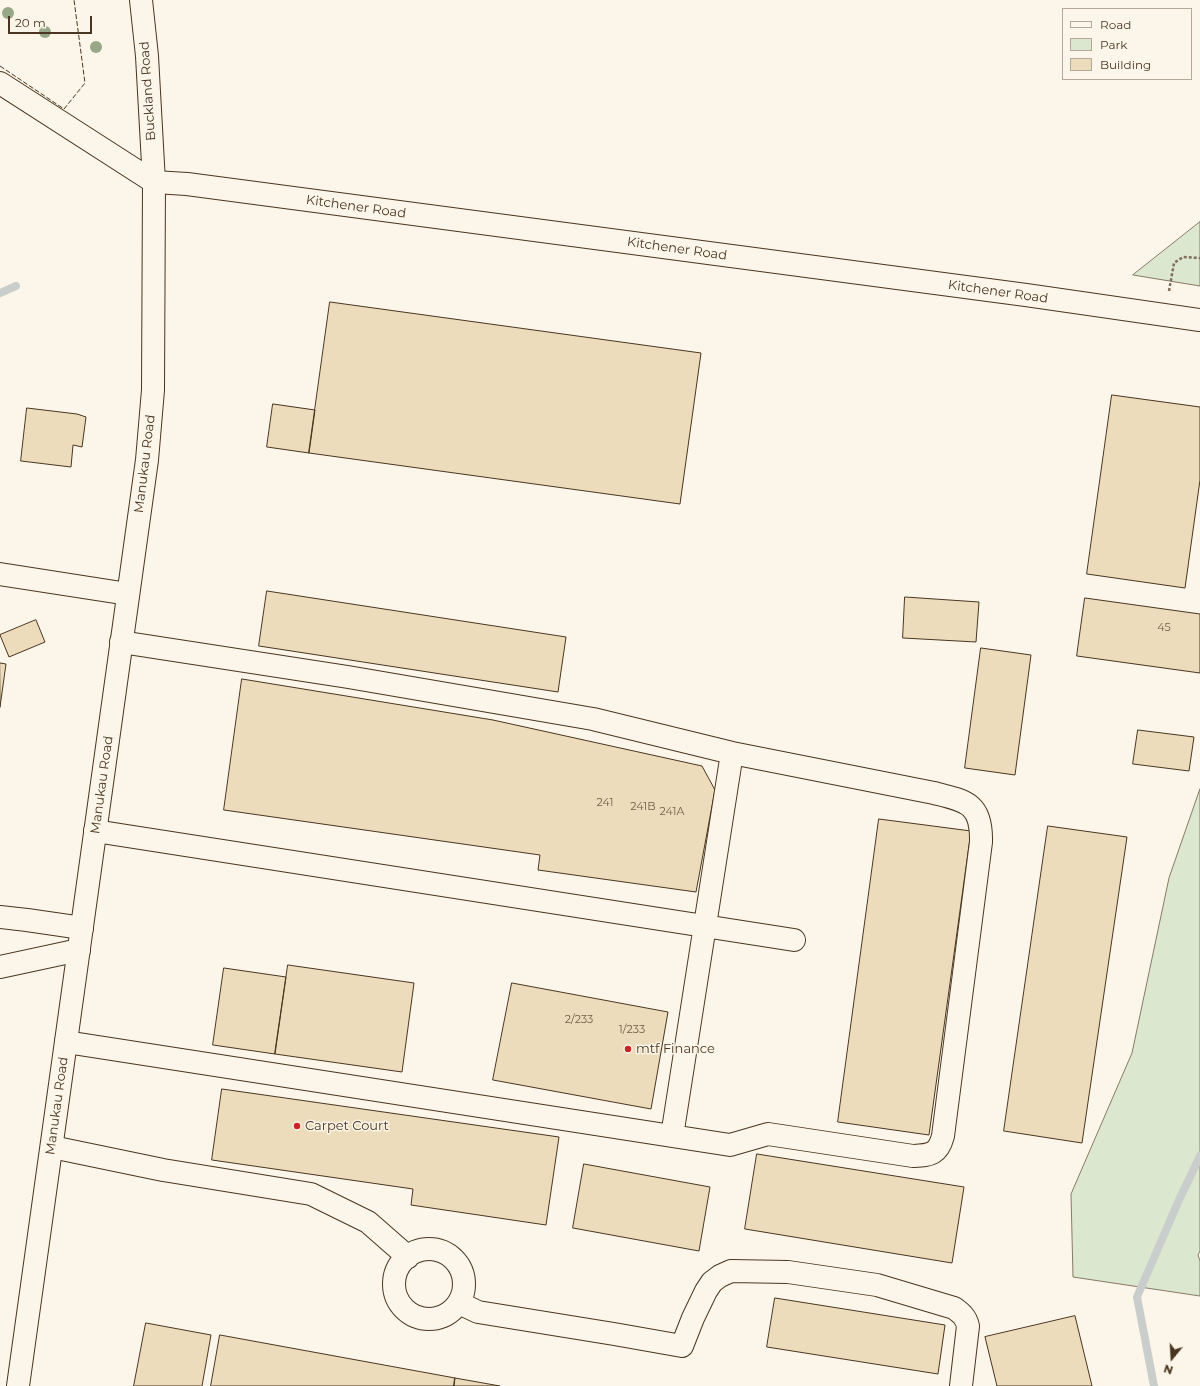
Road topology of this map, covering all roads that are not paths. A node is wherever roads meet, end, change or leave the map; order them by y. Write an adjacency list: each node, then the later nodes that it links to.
1 (141, 0): 3 (main road, Buckland Road)
2 (0, 83): 3 (main road)
3 (154, 182): 4 (main road, Kitchener Road); 6 (main road, Manukau Road)
4 (1200, 320)
5 (0, 574): 6 (main road)
6 (128, 594): 7 (main road, Manukau Road)
7 (121, 642): 8 (main road); 9 (main road, Manukau Road)
8 (732, 753): 11 (main road); 17 (main road)
9 (95, 831): 11 (main road); 12 (main road, Manukau Road)
10 (0, 917): 12 (main road)
11 (705, 926): 13 (main road); 17 (main road)
12 (82, 928): 14 (main road, Manukau Road)
13 (794, 940)
14 (79, 950): 15 (main road); 16 (main road, Manukau Road)
15 (0, 967)
16 (66, 1042): 17 (main road); 18 (main road, Manukau Road)
17 (672, 1136)
18 (52, 1147): 19 (main road); 21 (main road, Manukau Road)
19 (408, 1257): 20 (main road); 20 (main road)
20 (459, 1303): 22 (main road)
21 (18, 1386)
22 (962, 1386)

